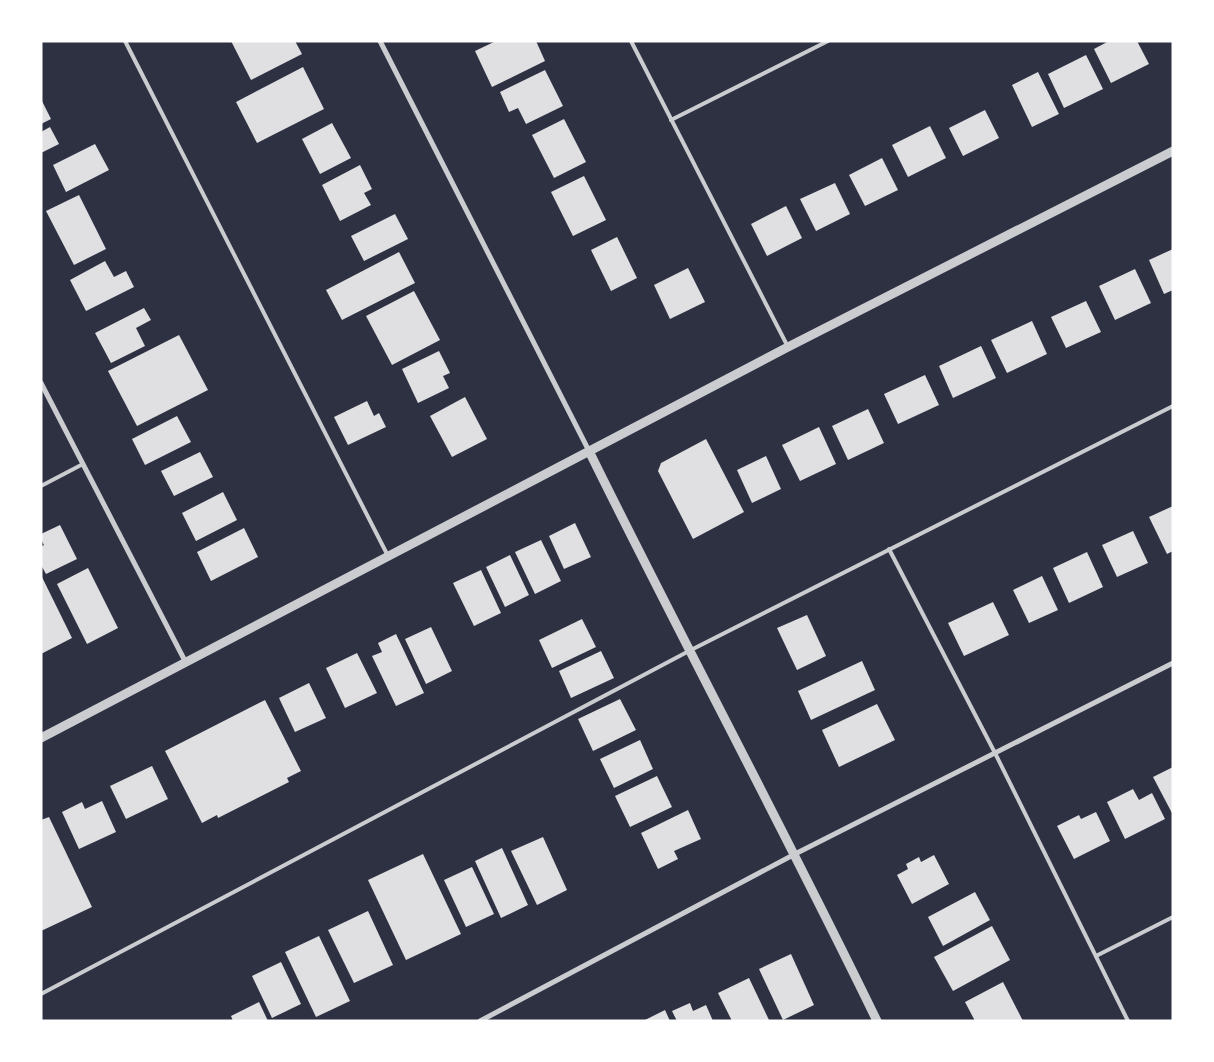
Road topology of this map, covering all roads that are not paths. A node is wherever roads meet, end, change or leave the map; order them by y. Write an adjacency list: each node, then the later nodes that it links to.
1 (125, 41): 14 (lane)
2 (380, 41): 10 (street)
3 (631, 41): 5 (lane)
4 (828, 41): 5 (lane)
5 (671, 120): 7 (lane)
6 (1173, 151): 7 (street)
7 (788, 347): 10 (street)
8 (41, 383): 11 (street)
9 (1173, 406): 13 (lane)
10 (589, 451): 14 (street); 15 (street)
11 (83, 464): 12 (lane); 16 (street)
12 (41, 486)
13 (889, 549): 15 (lane); 19 (lane)
14 (388, 556): 16 (street)
15 (689, 651): 20 (street); 23 (lane)
16 (185, 661): 18 (street)
17 (1173, 662): 19 (street)
18 (41, 738)
19 (994, 753): 20 (street); 22 (lane)
20 (796, 854): 24 (street); 25 (street)
21 (1173, 917): 22 (lane)
22 (1096, 956): 26 (lane)
23 (41, 994)
24 (480, 1021)
25 (877, 1021)
26 (1128, 1021)

